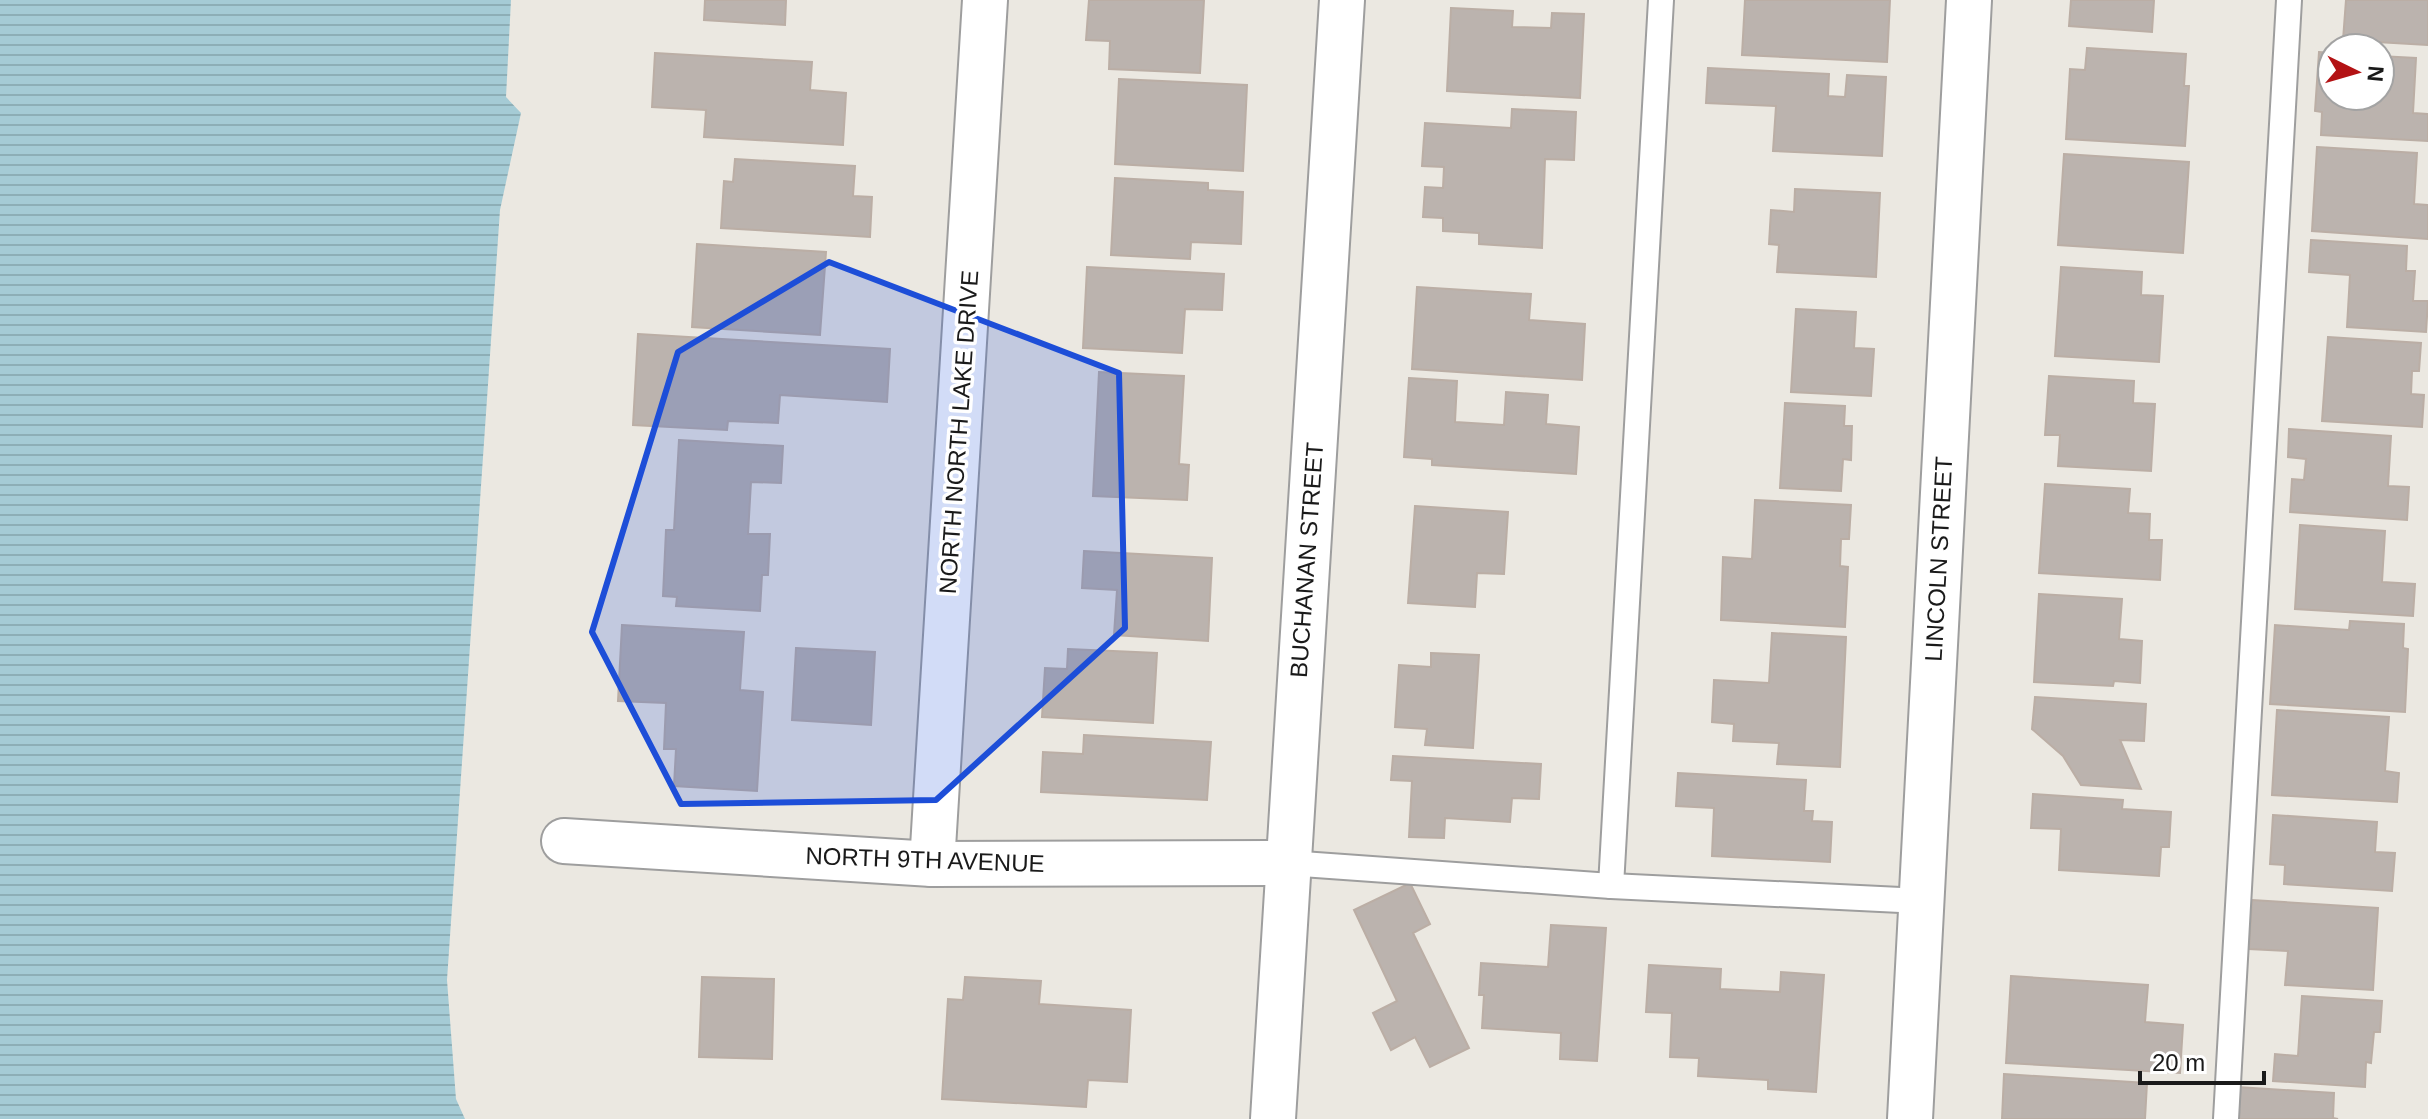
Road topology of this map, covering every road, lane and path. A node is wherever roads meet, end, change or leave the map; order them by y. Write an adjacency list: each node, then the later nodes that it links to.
1 (985, 0): 8 (street, NORTH NORTH LAKE DRIVE)
2 (1342, 0): 7 (street, BUCHANAN STREET)
3 (1661, 0): 9 (lane)
4 (1969, 0): 10 (street, LINCOLN STREET)
5 (2289, 0): 13 (lane)
6 (564, 841): 8 (street, NORTH 9TH AVENUE)
7 (1288, 863): 8 (street, NORTH 9TH AVENUE); 9 (lane); 11 (street, BUCHANAN STREET)
8 (932, 864)
9 (1611, 886): 10 (lane)
10 (1921, 901): 12 (street, LINCOLN STREET)
11 (1273, 1119)
12 (1910, 1119)
13 (2226, 1119)

